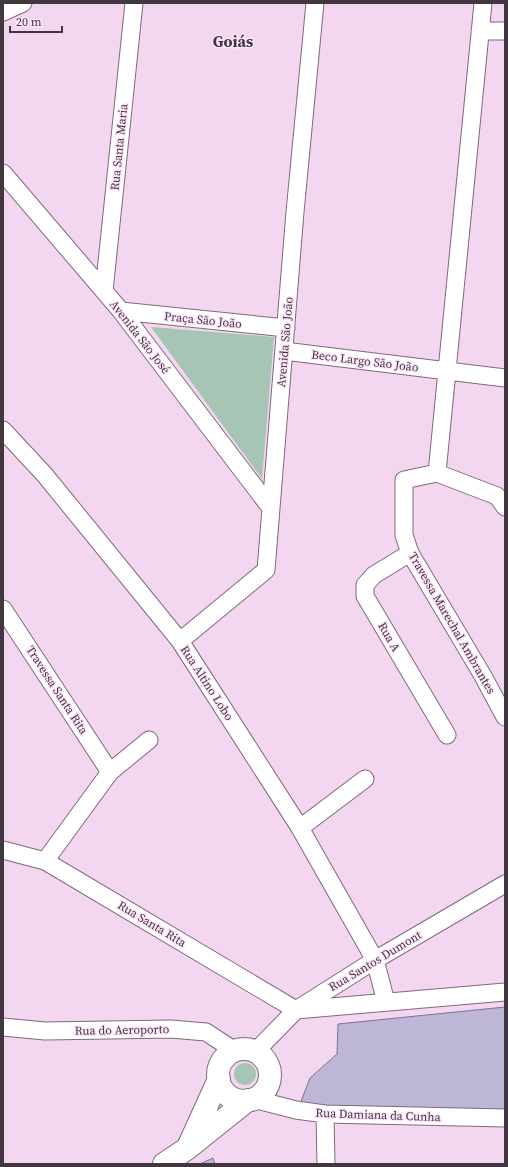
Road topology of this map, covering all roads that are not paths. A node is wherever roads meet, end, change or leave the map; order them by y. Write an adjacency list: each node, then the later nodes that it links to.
1 (24, 3): 5 (street)
2 (134, 3): 9 (street, Rua Santa Maria)
3 (315, 3): 11 (street, Avenida São João)
4 (483, 3): 6 (street)
5 (3, 12)
6 (480, 31): 7 (street); 13 (street)
7 (505, 31)
8 (3, 173): 9 (street, Avenida São José)
9 (104, 291): 10 (street, Avenida São José)
10 (121, 311): 11 (street, Praça São João); 18 (street, Avenida São José)
11 (286, 328): 12 (street, Avenida São João)
12 (284, 351): 13 (street, Beco Largo São João); 18 (street, Avenida São João)
13 (446, 371): 14 (street, Beco Largo São João); 16 (street)
14 (505, 378)
15 (3, 430): 21 (street, Rua Altino Lobo)
16 (437, 473): 17 (street); 19 (street, Travessa Marechal Ambrantes)
17 (505, 507)
18 (270, 508): 21 (street, Avenida São João)
19 (410, 553): 22 (street, Travessa Marechal Ambrantes); 23 (street, Rua A)
20 (3, 609): 25 (street, Travessa Santa Rita)
21 (180, 641): 27 (street, Rua Altino Lobo)
22 (505, 717)
23 (447, 735)
24 (149, 740): 25 (street)
25 (110, 772): 29 (street)
26 (365, 779): 27 (street)
27 (300, 828): 31 (street, Rua Altino Lobo)
28 (3, 850): 29 (street, Rua Santa Rita)
29 (45, 861): 34 (street, Rua Santa Rita)
30 (505, 884): 31 (street, Rua Santos Dumont)
31 (375, 960): 33 (street, Rua Altino Lobo); 34 (street, Rua Santos Dumont)
32 (505, 992): 33 (street)
33 (386, 1002): 34 (street)
34 (296, 1010): 36 (street, Rua Santos Dumont)
35 (3, 1027): 36 (street, Rua do Aeroporto)
36 (245, 1052): 37 (street); 38 (street)
37 (219, 1079): 38 (street); 41 (street)
38 (251, 1100): 39 (street, Rua Damiana da Cunha); 41 (street)
39 (325, 1114): 40 (street, Rua Damiana da Cunha); 43 (street)
40 (505, 1118)
41 (188, 1148): 42 (street)
42 (164, 1164)
43 (326, 1164)

